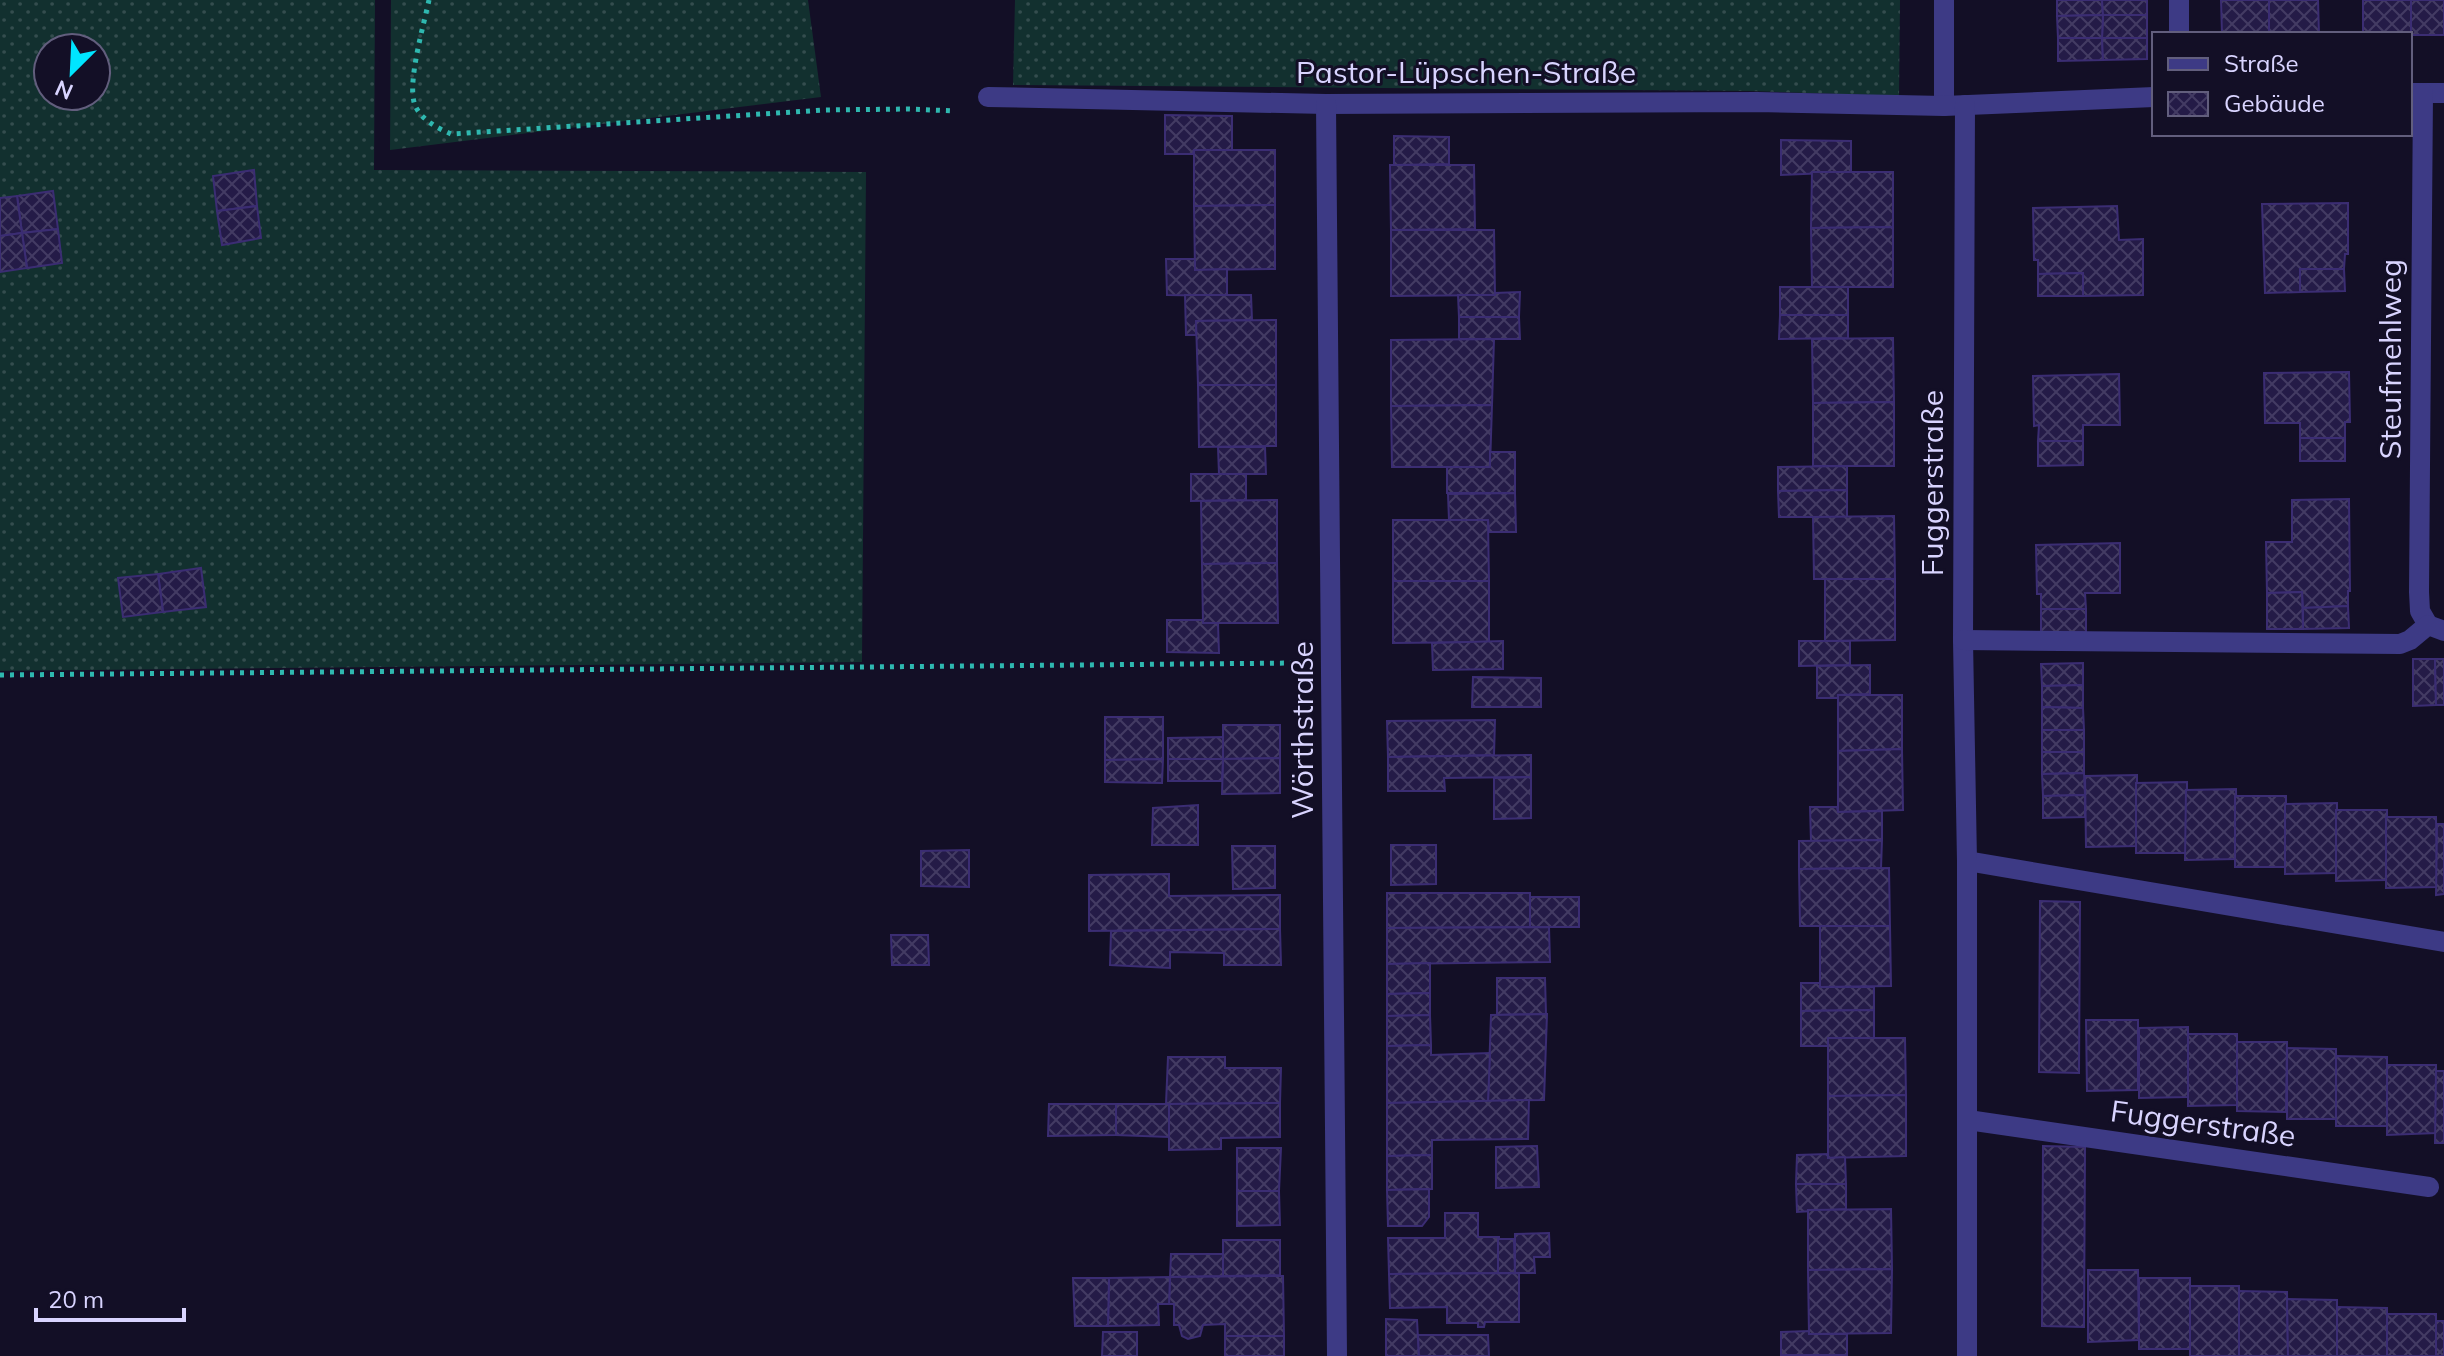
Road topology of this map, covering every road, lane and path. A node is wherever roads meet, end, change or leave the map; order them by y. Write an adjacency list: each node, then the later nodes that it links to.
1 (429, 0): 11 (path)
2 (1944, 0): 10 (street)
3 (2179, 0): 4 (street)
4 (2179, 32)
5 (2416, 93): 6 (street); 12 (street, Steufmehlweg)
6 (2444, 93)
7 (988, 97): 9 (street, Pastor-Lüpschen-Straße)
8 (2152, 97): 10 (street, Pastor-Lüpschen-Straße)
9 (1326, 104): 10 (street, Pastor-Lüpschen-Straße); 14 (street, Wörthstraße)
10 (1955, 106): 13 (street, Fuggerstraße)
11 (958, 112)
12 (2436, 628): 13 (street, Steufmehlweg)
13 (1963, 640): 16 (street, Fuggerstraße)
14 (1333, 663): 15 (path); 20 (street, Wörthstraße)
15 (0, 675)
16 (1967, 861): 17 (street); 18 (street, Fuggerstraße)
17 (2444, 942)
18 (1968, 1120): 19 (street, Fuggerstraße); 21 (street, Fuggerstraße)
19 (2429, 1187)
20 (1337, 1356)
21 (1967, 1356)

